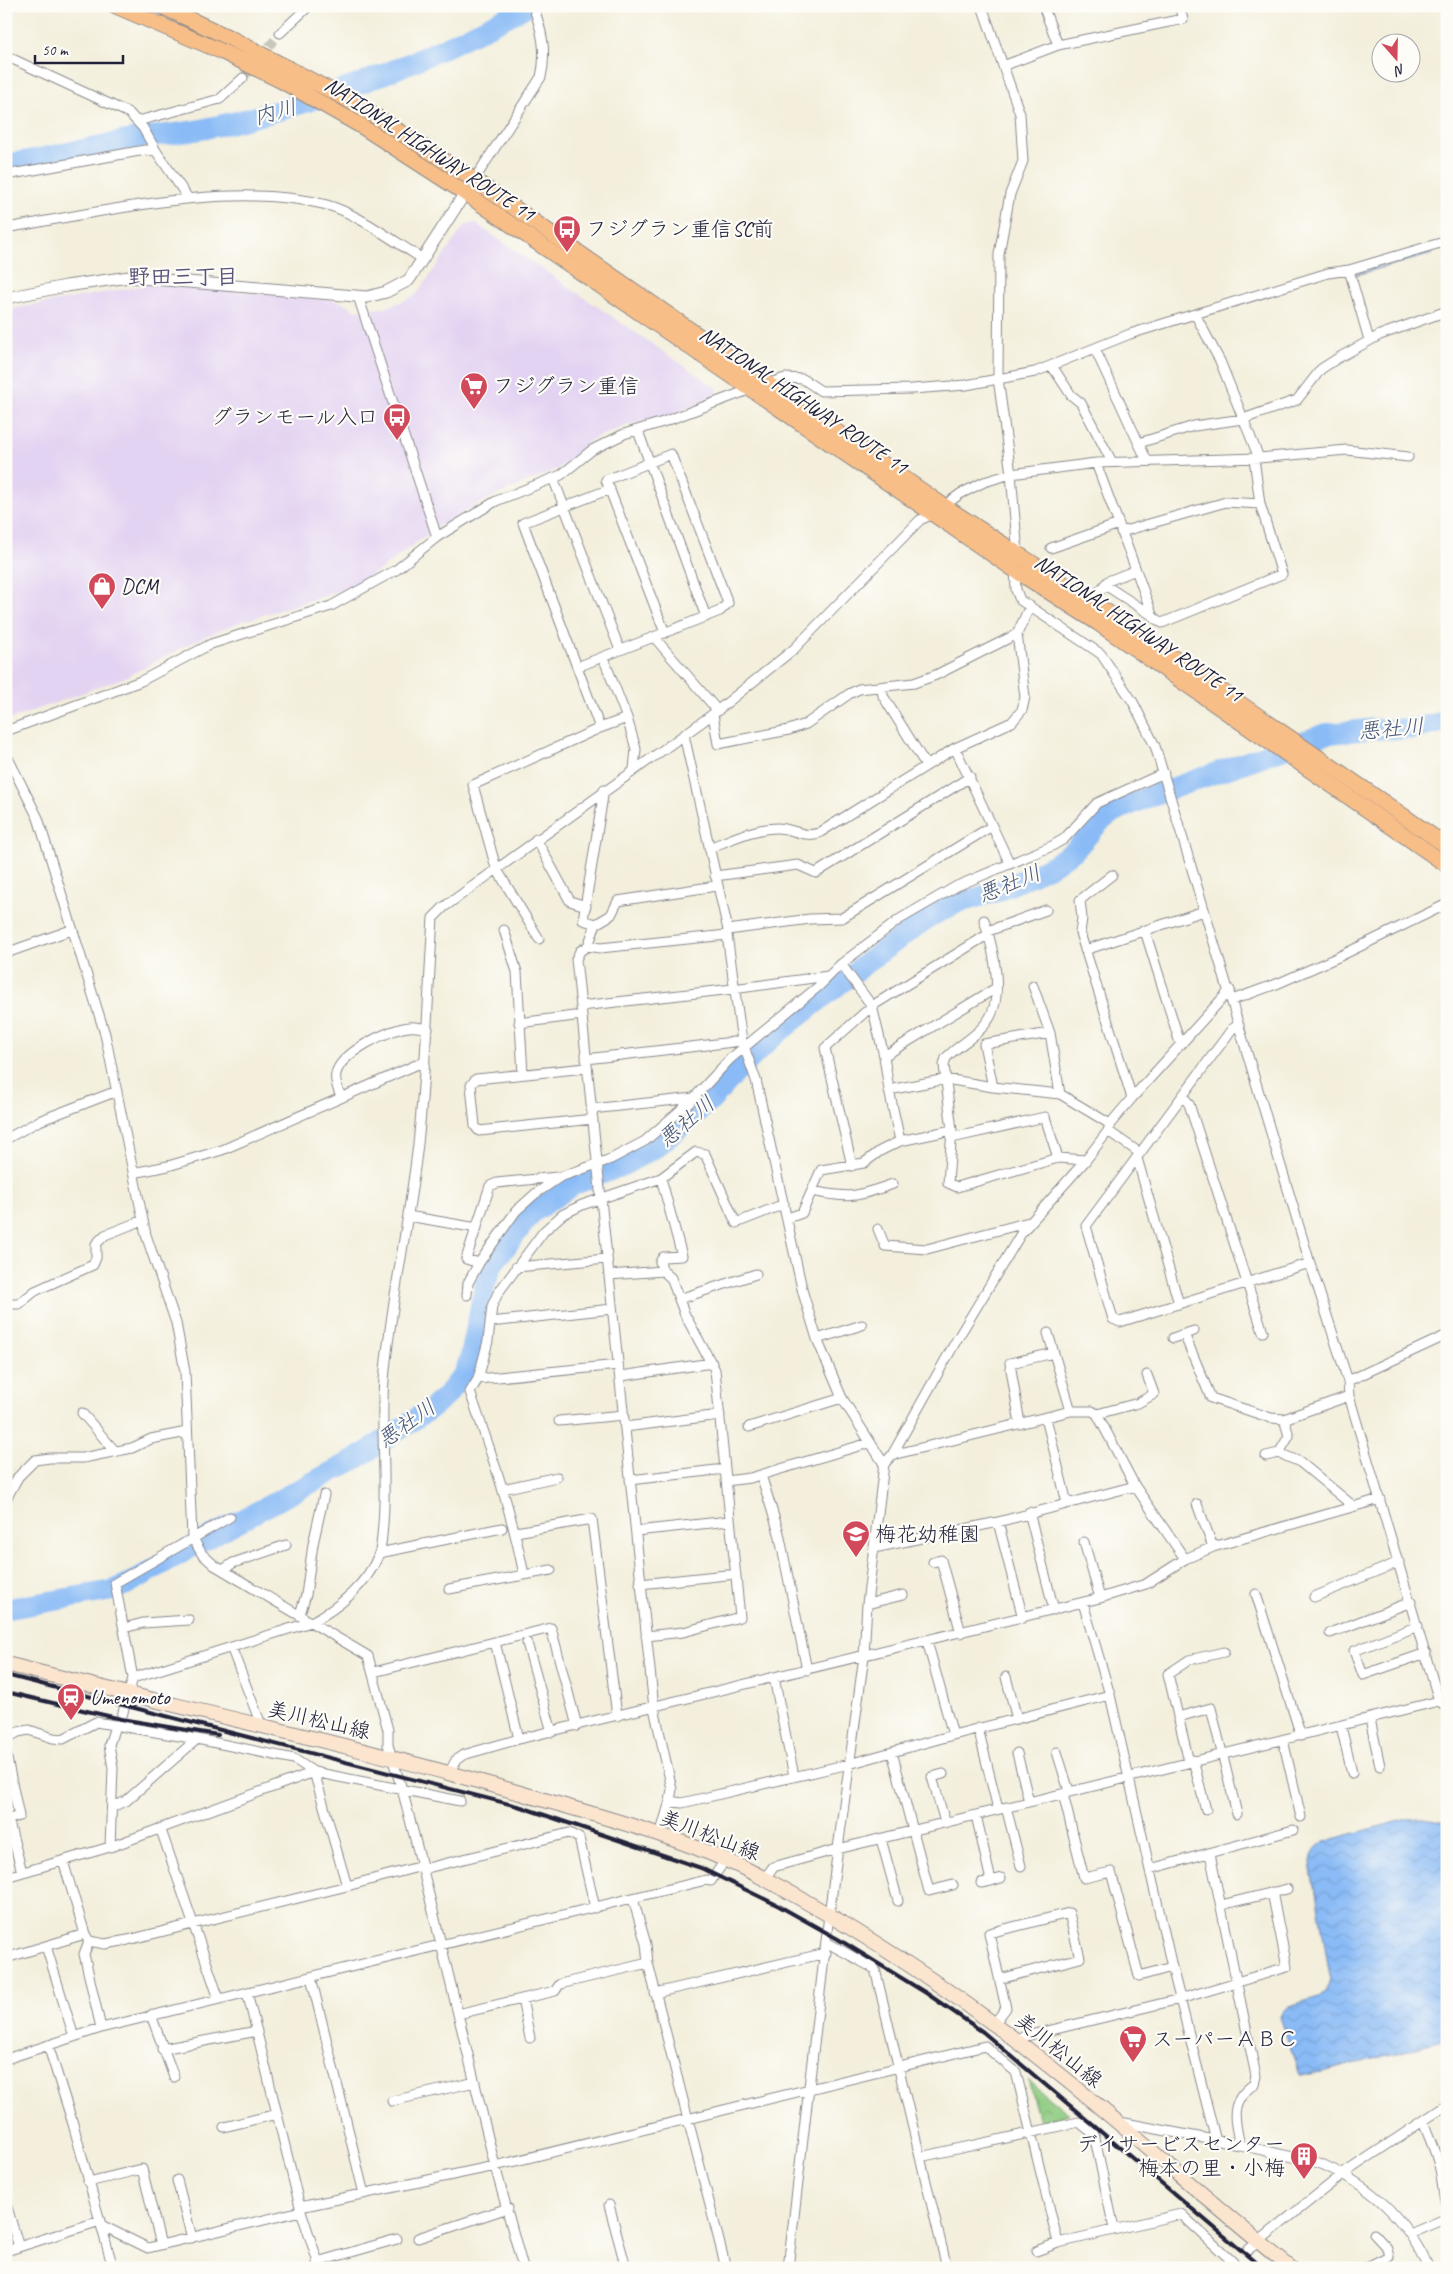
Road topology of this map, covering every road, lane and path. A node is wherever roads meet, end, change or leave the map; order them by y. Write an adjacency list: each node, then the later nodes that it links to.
1 (116, 6): 9 (highway, NATIONAL HIGHWAY ROUTE 11)
2 (161, 6): 9 (highway, NATIONAL HIGHWAY ROUTE 11)
3 (310, 6): 8 (street)
4 (982, 6): 12 (street)
5 (1043, 6): 10 (street)
6 (1179, 6): 10 (street)
7 (535, 10): 17 (street)
8 (280, 33)
9 (227, 45): 17 (highway, NATIONAL HIGHWAY ROUTE 11, bridge); 18 (highway, NATIONAL HIGHWAY ROUTE 11, bridge)
10 (1058, 45): 12 (street)
11 (6, 56): 14 (street)
12 (1003, 66): 31 (street)
13 (243, 78): 14 (street)
14 (141, 125): 15 (street)
15 (154, 148): 16 (street); 19 (street)
16 (6, 175)
17 (474, 180): 18 (street); 32 (highway, NATIONAL HIGHWAY ROUTE 11)
18 (465, 194): 22 (street); 33 (highway, NATIONAL HIGHWAY ROUTE 11)
19 (188, 198): 20 (street); 22 (street)
20 (6, 228)
21 (1447, 241): 23 (street)
22 (423, 259): 24 (street)
23 (1349, 270): 27 (street); 28 (street)
24 (358, 296): 25 (street); 50 (street)
25 (6, 298)
26 (1447, 311): 28 (street)
27 (1194, 314): 29 (street); 34 (street)
28 (1368, 340): 34 (street)
29 (1095, 349): 30 (street); 36 (street)
30 (1052, 366): 31 (street); 40 (street)
31 (998, 378): 32 (street); 43 (street)
32 (769, 384): 33 (street); 48 (highway, NATIONAL HIGHWAY ROUTE 11)
33 (751, 390): 35 (street); 48 (highway, NATIONAL HIGHWAY ROUTE 11)
34 (1243, 420): 36 (street); 38 (street)
35 (638, 430): 41 (street); 44 (street)
36 (1139, 443): 39 (street)
37 (1408, 457): 38 (street)
38 (1256, 458): 39 (street); 46 (street)
39 (1147, 461): 40 (street)
40 (1112, 462): 42 (street)
41 (649, 463): 45 (street); 58 (street); 58 (street)
42 (1096, 463): 43 (street); 49 (street)
43 (1011, 474): 48 (street); 52 (street)
44 (553, 478): 47 (street); 50 (street)
45 (610, 489): 47 (street); 60 (street)
46 (1260, 504): 49 (street); 59 (street)
47 (564, 507): 63 (street); 65 (street)
48 (940, 510): 52 (highway, NATIONAL HIGHWAY ROUTE 11); 53 (highway, NATIONAL HIGHWAY ROUTE 11); 67 (street)
49 (1120, 528): 51 (street); 54 (street)
50 (437, 537): 70 (street)
51 (1051, 548)
52 (1018, 554): 53 (street); 56 (highway, NATIONAL HIGHWAY ROUTE 11)
53 (1015, 570): 57 (street); 84 (highway, NATIONAL HIGHWAY ROUTE 11)
54 (1136, 570): 55 (street); 59 (street)
55 (1105, 584): 56 (street); 59 (street)
56 (1091, 601): 81 (highway, NATIONAL HIGHWAY ROUTE 11)
57 (1030, 606): 61 (street); 76 (street)
58 (706, 617): 60 (street)
59 (1153, 617)
60 (664, 633): 62 (street)
61 (1017, 634): 66 (street); 72 (street)
62 (654, 637): 63 (street); 67 (street)
63 (620, 650): 64 (street)
64 (603, 657): 65 (street); 68 (street)
65 (577, 667): 69 (street)
66 (882, 687): 67 (street); 74 (street)
67 (716, 712): 71 (street)
68 (627, 718): 69 (street); 75 (street)
69 (600, 728): 85 (street)
70 (6, 730)
71 (684, 735): 75 (street); 82 (street)
72 (955, 748): 74 (street); 77 (street)
73 (6, 754): 94 (street)
74 (926, 765): 82 (street)
75 (634, 769): 78 (street)
76 (1164, 773): 83 (street); 91 (street)
77 (970, 777): 79 (street); 87 (street)
78 (604, 790): 80 (street); 89 (street)
79 (992, 826): 83 (street); 97 (street)
80 (536, 840): 85 (street); 89 (street)
81 (1447, 846)
82 (709, 848): 87 (street)
83 (1010, 864): 103 (street)
84 (1447, 865)
85 (496, 868): 99 (street); 114 (street)
86 (1112, 875): 101 (street)
87 (716, 881): 93 (street); 97 (street)
88 (1447, 904): 109 (street)
89 (586, 906): 93 (street)
90 (1046, 910): 98 (street)
91 (1204, 911): 96 (street); 108 (street)
92 (984, 920): 98 (street)
93 (596, 924): 100 (street)
94 (72, 930): 102 (street); 125 (street)
95 (504, 930): 112 (street)
96 (1145, 931): 101 (street); 116 (street)
97 (728, 932): 100 (street); 107 (street)
98 (987, 933): 106 (street); 110 (street)
99 (539, 939)
100 (588, 946): 111 (street)
101 (1085, 950): 130 (street)
102 (6, 953)
103 (843, 967): 104 (street); 110 (street)
104 (828, 976): 107 (street); 117 (street)
105 (1034, 986): 115 (street)
106 (996, 988): 118 (street); 122 (street)
107 (733, 989): 111 (street); 117 (street)
108 (1230, 990): 109 (street); 116 (street)
109 (1232, 1000): 113 (street)
110 (872, 1006): 118 (street); 141 (street)
111 (582, 1010): 112 (street); 120 (street)
112 (519, 1023): 121 (street)
113 (1240, 1025): 127 (street); 157 (street)
114 (428, 1029): 119 (street); 128 (street)
115 (1050, 1033): 123 (street); 126 (street)
116 (1180, 1043): 130 (street)
117 (744, 1047): 120 (street); 129 (street); 148 (street)
118 (884, 1056): 124 (street)
119 (425, 1061): 128 (street); 149 (street)
120 (586, 1064): 121 (street); 131 (street)
121 (523, 1074): 132 (street)
122 (946, 1079): 123 (street); 124 (street); 134 (street)
123 (993, 1087): 126 (street)
124 (889, 1090): 136 (street)
125 (117, 1091): 135 (street); 142 (street)
126 (1060, 1094): 133 (street)
127 (1183, 1096): 137 (street); 162 (street)
128 (341, 1097): 142 (street)
129 (694, 1098): 131 (street); 140 (street)
130 (1132, 1098): 133 (street)
131 (591, 1109): 132 (street)
132 (593, 1119): 140 (street)
133 (1109, 1127): 137 (street); 139 (street)
134 (952, 1134): 136 (street); 138 (street); 138 (street)
135 (6, 1139)
136 (900, 1141): 141 (street)
137 (1138, 1156): 166 (street); 166 (street)
138 (1058, 1158): 139 (street)
139 (1086, 1160): 152 (street)
140 (598, 1166): 143 (street); 147 (street)
141 (852, 1166): 146 (street)
142 (133, 1173): 151 (street)
143 (560, 1177): 153 (street); 156 (street)
144 (662, 1178): 147 (street); 148 (street); 159 (street)
145 (893, 1184): 146 (street)
146 (812, 1190): 150 (street)
147 (600, 1197): 155 (street); 158 (street)
148 (784, 1204): 150 (street)
149 (408, 1216): 153 (street); 229 (street)
150 (788, 1218): 176 (street)
151 (143, 1220): 165 (street); 197 (street)
152 (1030, 1222): 154 (street); 201 (street)
153 (477, 1228): 156 (street)
154 (878, 1229)
155 (607, 1259): 158 (street); 161 (street)
156 (479, 1263): 163 (street)
157 (1310, 1263): 162 (street); 183 (street)
158 (516, 1267): 168 (street)
159 (663, 1271): 161 (street); 164 (street)
160 (756, 1274): 164 (street)
161 (609, 1276): 167 (street)
162 (1246, 1282): 166 (street); 171 (street)
163 (467, 1295)
164 (679, 1299): 178 (street)
165 (6, 1304)
166 (1178, 1304)
167 (612, 1309): 168 (street); 179 (street)
168 (490, 1322): 182 (street)
169 (862, 1325): 176 (street)
170 (1194, 1330): 173 (street)
171 (1263, 1332)
172 (1048, 1333): 177 (street)
173 (1184, 1334): 175 (street); 192 (street)
174 (1447, 1335): 183 (street)
175 (1173, 1338)
176 (817, 1339): 185 (street)
177 (1054, 1354): 186 (street); 194 (street)
178 (712, 1363): 181 (street); 190 (street)
179 (618, 1365): 181 (street); 182 (street)
180 (1146, 1375): 188 (street)
181 (621, 1376): 189 (street)
182 (478, 1379): 210 (street)
183 (1348, 1380): 184 (street)
184 (1350, 1396): 192 (street); 213 (street)
185 (842, 1398): 195 (street); 198 (street)
186 (1071, 1410): 188 (street); 191 (street)
187 (82, 1413): 199 (street)
188 (1098, 1414): 209 (street)
189 (624, 1415): 193 (street); 196 (street)
190 (720, 1415): 196 (street); 204 (street)
191 (1046, 1418): 194 (street); 214 (street)
192 (1284, 1419): 200 (street)
193 (559, 1421)
194 (1020, 1424): 201 (street)
195 (748, 1427)
196 (625, 1428): 207 (street)
197 (187, 1432): 199 (street); 224 (street)
198 (869, 1443): 203 (street); 205 (street)
199 (116, 1451): 212 (street)
200 (1279, 1453): 202 (street); 216 (street)
201 (892, 1455): 203 (street)
202 (1266, 1456)
203 (884, 1464): 228 (street)
204 (725, 1469): 207 (street); 208 (street)
205 (761, 1475): 208 (street); 264 (street)
206 (557, 1477): 210 (street)
207 (630, 1480): 222 (street)
208 (726, 1481): 219 (street)
209 (1135, 1486): 214 (street); 230 (street)
210 (504, 1489): 223 (street)
211 (324, 1495): 247 (street)
212 (6, 1499)
213 (1380, 1499): 216 (street); 232 (street)
214 (1067, 1503): 217 (street)
215 (1197, 1504): 227 (street)
216 (1352, 1506): 227 (street)
217 (1029, 1512): 220 (street); 246 (street)
218 (230, 1517): 224 (street)
219 (729, 1522): 222 (street); 235 (street)
220 (998, 1522): 228 (street); 248 (street)
221 (502, 1528): 229 (street)
222 (636, 1531): 237 (street)
223 (516, 1532): 236 (street); 274 (street)
224 (193, 1539): 233 (street); 252 (street)
225 (1084, 1542): 242 (street)
226 (286, 1545): 233 (street)
227 (1213, 1547): 230 (street)
228 (874, 1548): 245 (street)
229 (379, 1553): 250 (street)
230 (1185, 1559): 242 (street)
231 (933, 1562): 253 (street)
232 (1400, 1562): 241 (street); 243 (street)
233 (223, 1570): 247 (street)
234 (550, 1570): 236 (street)
235 (736, 1574): 237 (street); 255 (street)
236 (524, 1575): 238 (street)
237 (640, 1584): 255 (street)
238 (449, 1589)
239 (903, 1594): 245 (street)
240 (1256, 1594): 285 (street)
241 (1314, 1597)
242 (1100, 1598): 244 (street)
243 (1411, 1602): 251 (street); 254 (street)
244 (1083, 1603): 246 (street); 270 (street)
245 (867, 1604): 262 (street)
246 (1054, 1610): 248 (street)
247 (300, 1614): 250 (street)
248 (1023, 1618): 253 (street)
249 (189, 1620): 252 (street)
250 (311, 1622): 259 (street); 265 (street)
251 (1418, 1626): 261 (street); 261 (street)
252 (124, 1628): 267 (street)
253 (961, 1633): 256 (street)
254 (1330, 1633)
255 (646, 1636): 273 (street)
256 (928, 1641): 262 (street); 284 (street)
257 (495, 1642): 265 (street); 279 (street); 288 (street)
258 (527, 1643): 283 (street)
259 (231, 1647): 267 (street); 281 (street)
260 (1224, 1652): 275 (street)
261 (1426, 1653): 271 (street)
262 (864, 1656): 264 (street); 297 (street)
263 (6, 1664): 269 (main road, 美川松山線)
264 (807, 1670): 268 (street)
265 (374, 1672): 295 (street)
266 (1006, 1677): 276 (street)
267 (133, 1678): 269 (street)
268 (774, 1678): 273 (street); 303 (street)
269 (128, 1694): 278 (street); 281 (main road, 美川松山線)
270 (1110, 1695): 276 (street); 304 (street)
271 (1439, 1701): 272 (street); 277 (street)
272 (1447, 1707)
273 (654, 1708): 274 (street); 308 (street)
274 (617, 1716): 279 (street)
275 (1178, 1717): 293 (street); 296 (street)
276 (1017, 1718): 282 (street)
277 (1370, 1719): 280 (street); 298 (street)
278 (117, 1726): 286 (street); 287 (street); 310 (street)
279 (577, 1726): 283 (street)
280 (1341, 1726): 285 (street); 301 (street)
281 (262, 1727): 295 (main road, 美川松山線)
282 (978, 1728): 284 (street); 311 (street)
283 (552, 1732): 288 (street)
284 (953, 1735): 290 (street)
285 (1301, 1736): 289 (street)
286 (6, 1739)
287 (197, 1739): 299 (street); 310 (street)
288 (519, 1739): 300 (street)
289 (1283, 1740): 293 (street); 315 (street)
290 (892, 1752): 297 (street); 320 (street)
291 (1058, 1752): 306 (street)
292 (1017, 1753): 309 (street)
293 (1223, 1753): 296 (street); 313 (street)
294 (6, 1754): 316 (street)
295 (392, 1758): 300 (main road, 美川松山線); 305 (street)
296 (1191, 1761): 304 (street); 312 (street)
297 (849, 1764): 303 (street); 324 (street)
298 (1380, 1766)
299 (314, 1772): 305 (street); 318 (street); 336 (street)
300 (448, 1773): 321 (main road, 美川松山線)
301 (1352, 1773)
302 (943, 1774): 317 (street)
303 (794, 1776): 308 (street)
304 (1129, 1777): 306 (street); 330 (street)
305 (402, 1789): 307 (street); 329 (street)
306 (1066, 1793): 309 (street); 352 (street)
307 (460, 1801)
308 (670, 1801): 321 (street)
309 (1029, 1802): 311 (street)
310 (112, 1807): 323 (street)
311 (1002, 1808): 314 (street); 328 (street)
312 (1206, 1810)
313 (1237, 1814)
314 (976, 1815): 317 (street); 334 (street)
315 (1301, 1817)
316 (7, 1820): 331 (street)
317 (945, 1822): 320 (street)
318 (161, 1830): 323 (street); 344 (street)
319 (1293, 1830): 325 (street)
320 (913, 1831): 322 (street); 335 (street)
321 (660, 1836): 326 (main road, 美川松山線)
322 (881, 1839): 324 (street); 340 (street)
323 (110, 1847): 327 (street)
324 (838, 1849): 333 (street); 343 (street)
325 (1210, 1854): 330 (street); 341 (street)
326 (725, 1860): 333 (main road, 美川松山線); 339 (street)
327 (63, 1861): 331 (street); 345 (street)
328 (1021, 1866)
329 (423, 1867): 336 (street); 342 (street); 348 (street)
330 (1150, 1868): 352 (street)
331 (22, 1872): 332 (street)
332 (6, 1876)
333 (764, 1878): 343 (main road, 美川松山線)
334 (1001, 1878)
335 (953, 1885)
336 (347, 1886): 344 (street)
337 (1287, 1889): 338 (street)
338 (1272, 1892): 341 (street); 355 (street)
339 (633, 1898): 342 (street); 351 (street)
340 (898, 1901)
341 (1222, 1905): 355 (street)
342 (595, 1908): 348 (street)
343 (829, 1915): 346 (street); 363 (main road, 美川松山線)
344 (193, 1925): 345 (street); 358 (street)
345 (87, 1938): 347 (street); 364 (street)
346 (826, 1942): 349 (street); 372 (street)
347 (46, 1946): 350 (street); 366 (street)
348 (441, 1946): 353 (street); 361 (street)
349 (826, 1953): 357 (street); 375 (street)
350 (6, 1958)
351 (648, 1964): 357 (street); 359 (street)
352 (1172, 1967): 360 (street)
353 (311, 1977): 356 (street); 392 (street)
354 (1000, 1979): 354 (street); 363 (street)
355 (1237, 1984): 360 (street); 385 (street)
356 (247, 1992): 358 (street); 365 (street)
357 (655, 1993): 379 (street)
358 (219, 1999): 362 (street)
359 (522, 1999): 361 (street); 367 (street)
360 (1180, 1999): 368 (street); 384 (street)
361 (458, 2014): 374 (street)
362 (151, 2016): 364 (street); 370 (street)
363 (994, 2024): 368 (main road, 美川松山線)
364 (101, 2028): 366 (street)
365 (257, 2031): 370 (street); 378 (street)
366 (74, 2036): 369 (street)
367 (530, 2038)
368 (1014, 2039): 380 (main road, 美川松山線)
369 (48, 2045): 371 (street); 391 (street)
370 (162, 2049): 373 (street)
371 (6, 2059)
372 (897, 2068): 375 (street); 383 (street); 386 (street)
373 (174, 2077)
374 (474, 2082): 376 (street); 388 (street)
375 (809, 2089): 379 (street); 418 (street)
376 (392, 2101)
377 (1447, 2105): 381 (street)
378 (277, 2114): 382 (street); 397 (street)
379 (687, 2119): 388 (street); 417 (street)
380 (1115, 2121): 384 (street); 408 (main road, 美川松山線)
381 (1423, 2121): 387 (street); 389 (street)
382 (224, 2127)
383 (1032, 2132): 386 (street); 400 (street); 406 (street)
384 (1216, 2140): 385 (street)
385 (1240, 2145): 389 (street)
386 (920, 2157): 419 (street)
387 (1443, 2161): 396 (street)
388 (495, 2166): 392 (street); 395 (street)
389 (1343, 2174): 402 (street); 408 (street)
390 (177, 2180): 403 (street)
391 (88, 2182): 399 (street); 407 (street)
392 (364, 2194): 397 (street)
393 (6, 2204): 409 (street)
394 (609, 2205): 413 (street)
395 (508, 2208): 404 (street); 415 (street)
396 (1447, 2208)
397 (301, 2209): 403 (street); 412 (street)
398 (1447, 2218): 402 (street)
399 (100, 2223): 407 (street); 409 (street); 414 (street)
400 (1114, 2229): 406 (street); 420 (street)
401 (1374, 2234): 422 (street)
402 (1410, 2234): 423 (street)
403 (192, 2238): 407 (street)
404 (418, 2238)
405 (397, 2239): 412 (street)
406 (1058, 2243): 411 (street)
407 (161, 2245)
408 (1253, 2246): 421 (main road, 美川松山線)
409 (19, 2247): 410 (street)
410 (6, 2251)
411 (1036, 2251)
412 (318, 2265)
413 (626, 2266): 416 (street)
414 (113, 2268)
415 (523, 2268)
416 (613, 2268)
417 (726, 2268)
418 (788, 2268)
419 (947, 2268)
420 (1230, 2268)
421 (1291, 2268)
422 (1365, 2268)
423 (1429, 2268)

